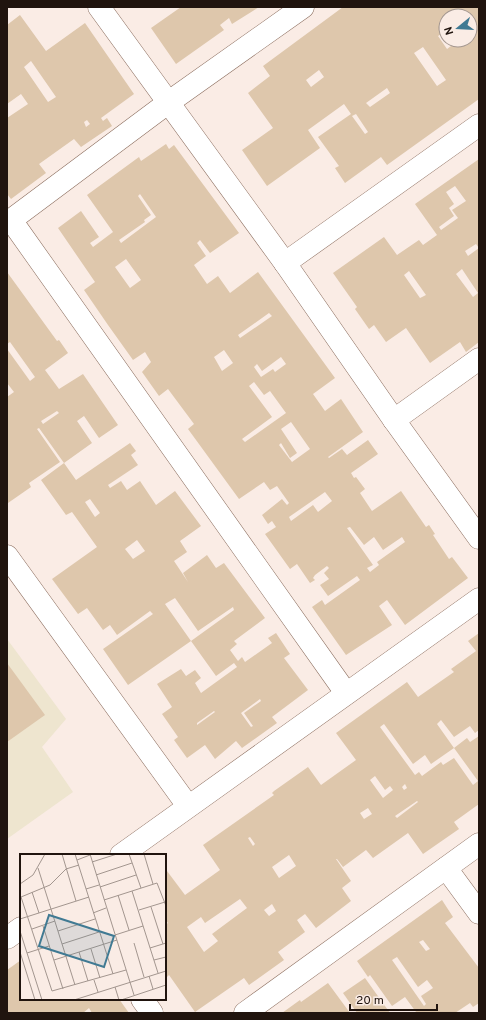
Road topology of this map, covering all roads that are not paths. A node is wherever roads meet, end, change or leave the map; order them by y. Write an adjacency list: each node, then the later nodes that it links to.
1 (99, 7): 3 (street)
2 (303, 7): 3 (street)
3 (169, 102): 5 (street); 6 (street)
4 (479, 125): 6 (street)
5 (9, 221): 12 (street)
6 (285, 263): 8 (street)
7 (479, 359): 8 (street)
8 (394, 420): 9 (street)
9 (479, 538)
10 (7, 556): 13 (street)
11 (479, 599): 12 (street)
12 (346, 693): 13 (street)
13 (188, 806): 15 (street)
14 (479, 844): 16 (street)
15 (122, 854)
16 (446, 868): 17 (street); 22 (street)
17 (479, 913)
18 (20, 929): 19 (street)
19 (7, 938)
20 (143, 1000): 21 (street)
21 (152, 1013)
22 (245, 1013)

